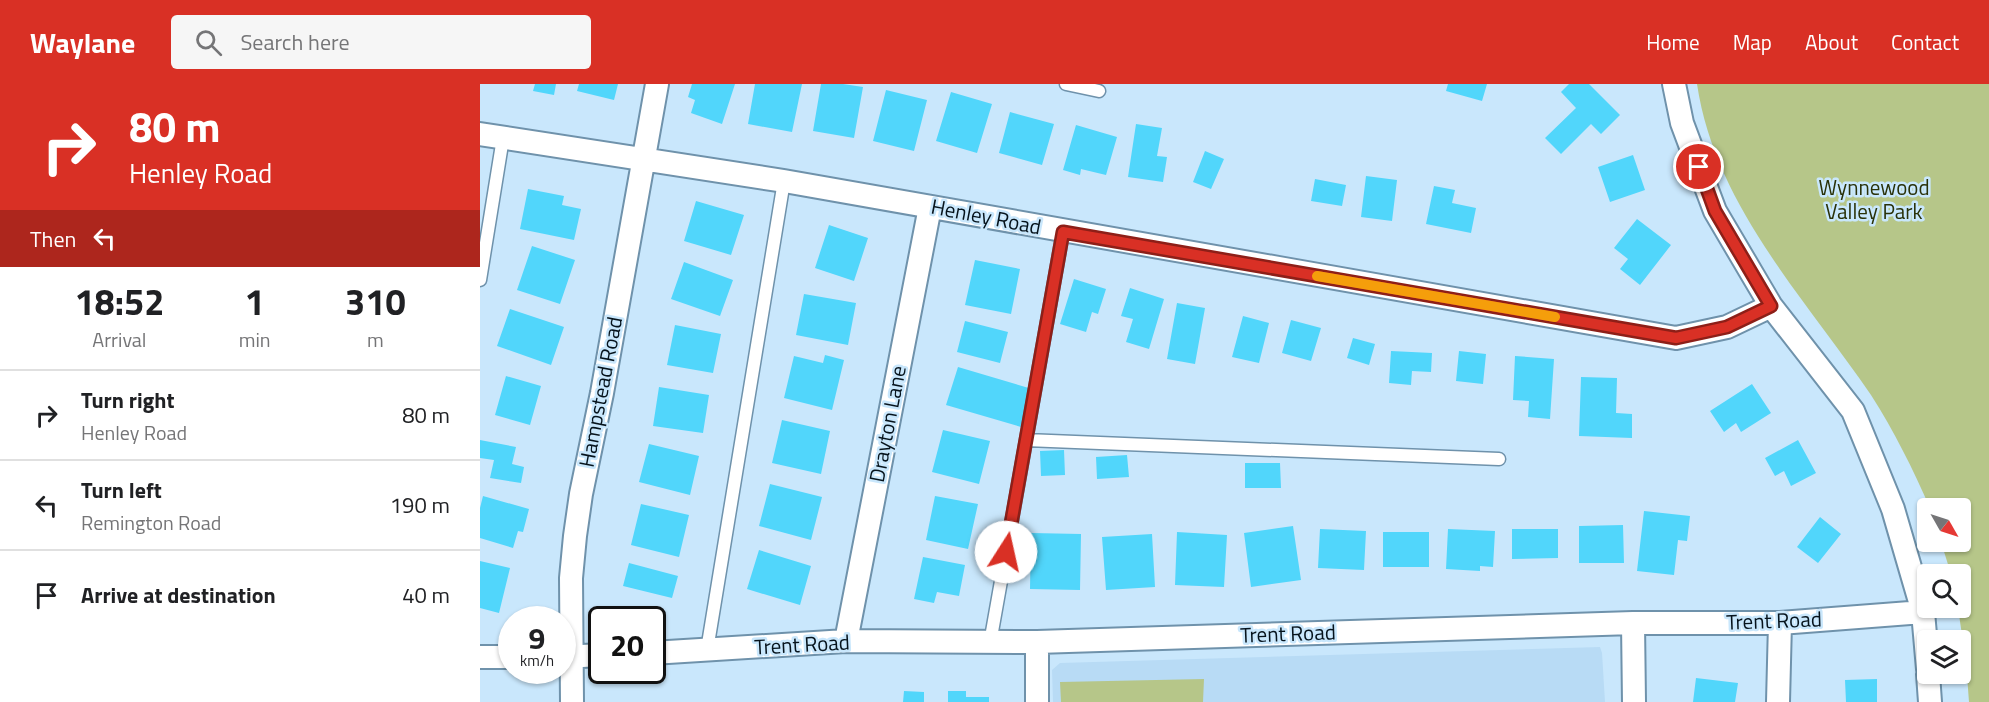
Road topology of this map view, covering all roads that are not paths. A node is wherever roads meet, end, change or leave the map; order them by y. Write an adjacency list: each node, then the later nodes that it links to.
1 (657, 84): 7 (street, Hampstead Road)
2 (1066, 84): 4 (lane)
3 (1674, 84): 12 (street)
4 (1099, 91)
5 (480, 134): 6 (street, Henley Road)
6 (503, 138): 7 (street, Henley Road); 11 (lane)
7 (642, 160): 8 (street, Henley Road); 16 (street, Hampstead Road)
8 (784, 181): 9 (street, Henley Road); 23 (lane)
9 (930, 207): 10 (street, Henley Road); 20 (street, Drayton Lane)
10 (1063, 232): 12 (street, Henley Road); 13 (lane)
11 (480, 280)
12 (1771, 306): 15 (street)
13 (1026, 440): 14 (lane); 22 (lane)
14 (1499, 459)
15 (1917, 591)
16 (570, 606)
17 (1917, 612): 19 (street, Trent Road)
18 (1633, 623): 19 (street, Trent Road); 21 (street, Trent Road); 31 (street)
19 (1780, 623): 32 (street)
20 (846, 641): 22 (street, Trent Road); 23 (street, Trent Road)
21 (1036, 642): 22 (street, Trent Road); 30 (street)
22 (990, 643)
23 (707, 650): 24 (street, Trent Road)
24 (666, 651)
25 (480, 657): 26 (street)
26 (498, 657)
27 (570, 684): 29 (street, Hampstead Road)
28 (1929, 684): 33 (street)
29 (572, 702)
30 (1037, 702)
31 (1634, 702)
32 (1778, 702)
33 (1930, 702)

